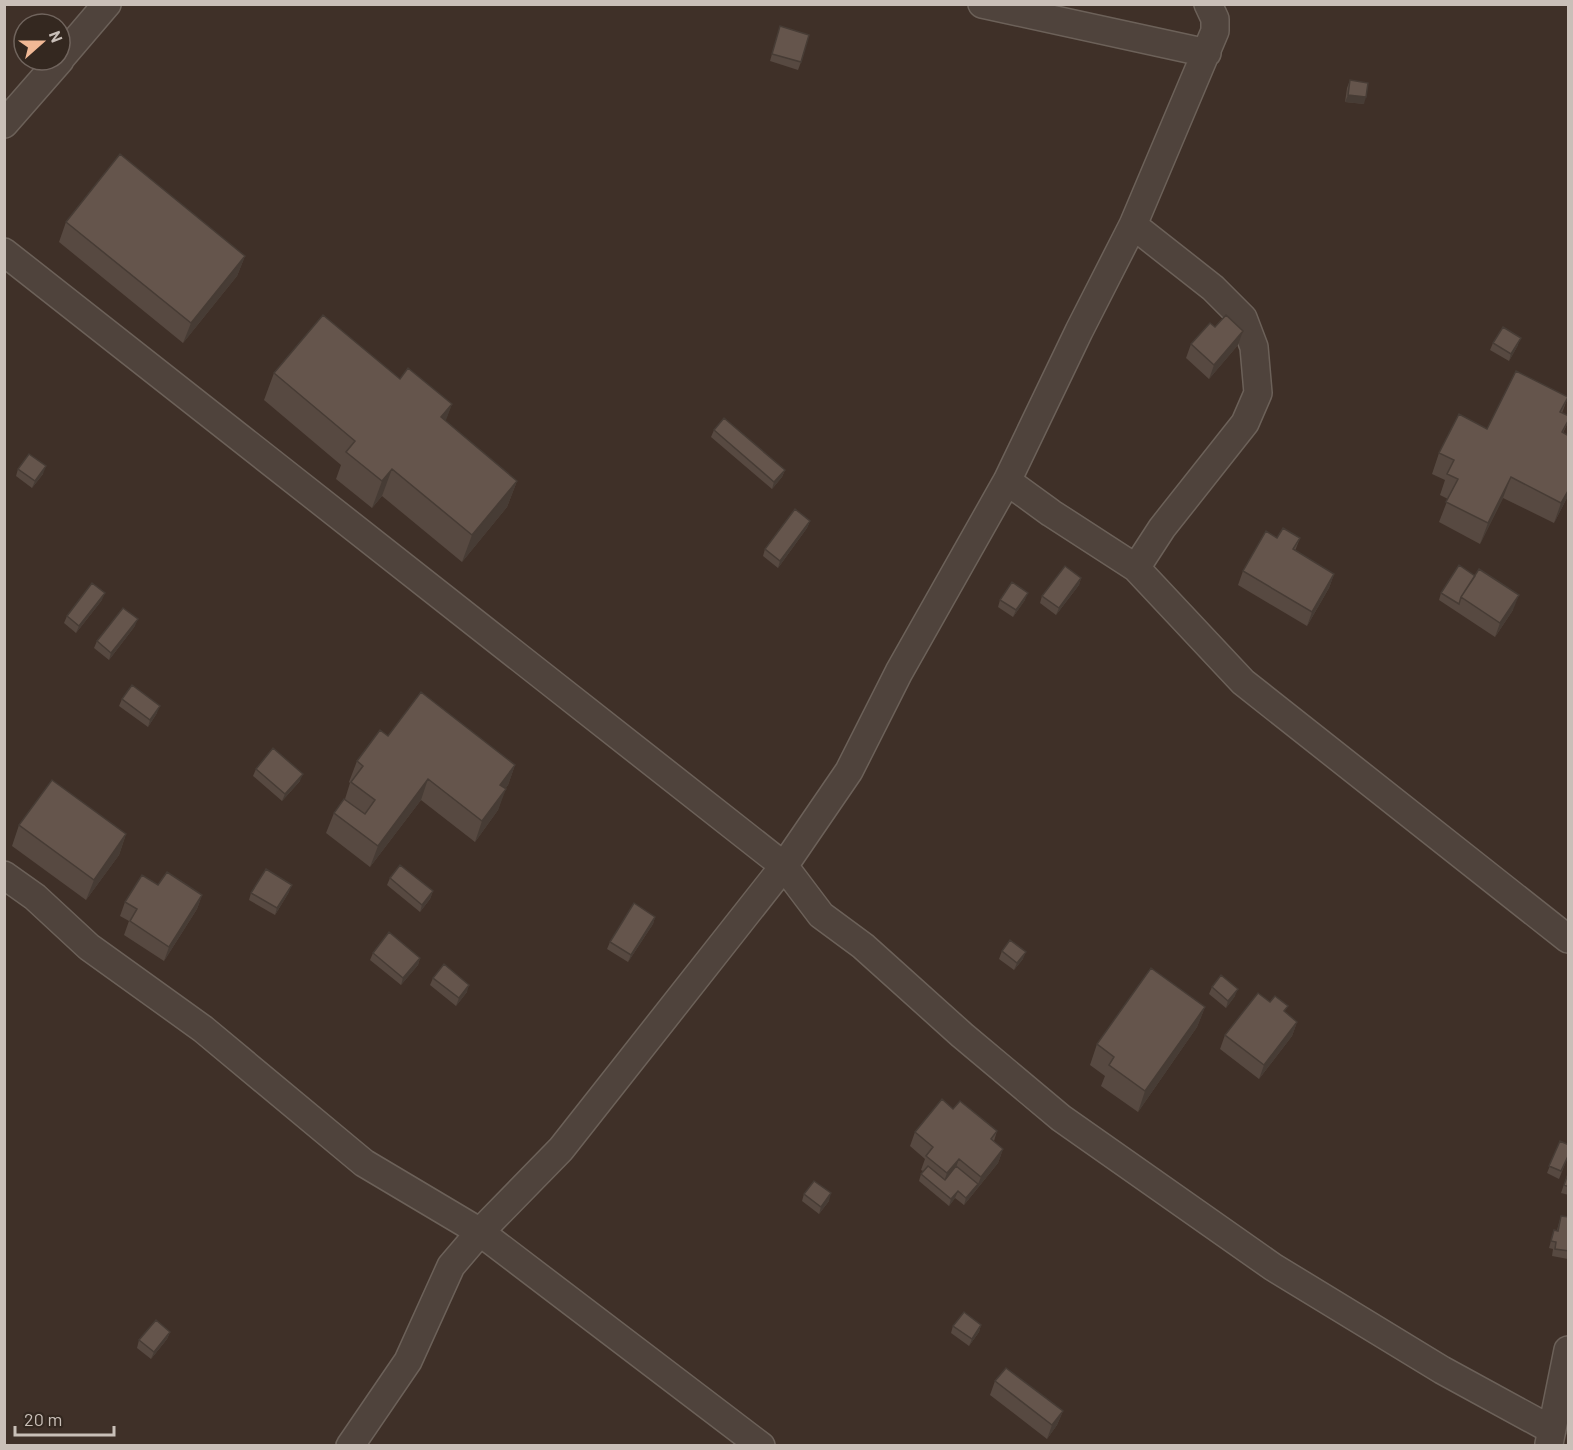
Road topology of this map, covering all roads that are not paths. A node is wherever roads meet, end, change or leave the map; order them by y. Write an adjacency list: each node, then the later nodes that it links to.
1 (107, 4): 4 (street)
2 (982, 4): 5 (street)
3 (1208, 4): 5 (street)
4 (72, 46)
5 (1207, 53): 8 (street)
6 (50, 72): 7 (street)
7 (4, 124)
8 (1134, 225): 10 (street); 11 (street)
9 (4, 252): 12 (street)
10 (1007, 481): 11 (street); 12 (street)
11 (1136, 568): 14 (street)
12 (784, 866): 15 (street); 17 (street)
13 (4, 875): 15 (street)
14 (1569, 939)
15 (480, 1232): 18 (street); 19 (street)
16 (1569, 1350): 17 (street)
17 (1550, 1438)
18 (350, 1446)
19 (761, 1446)

